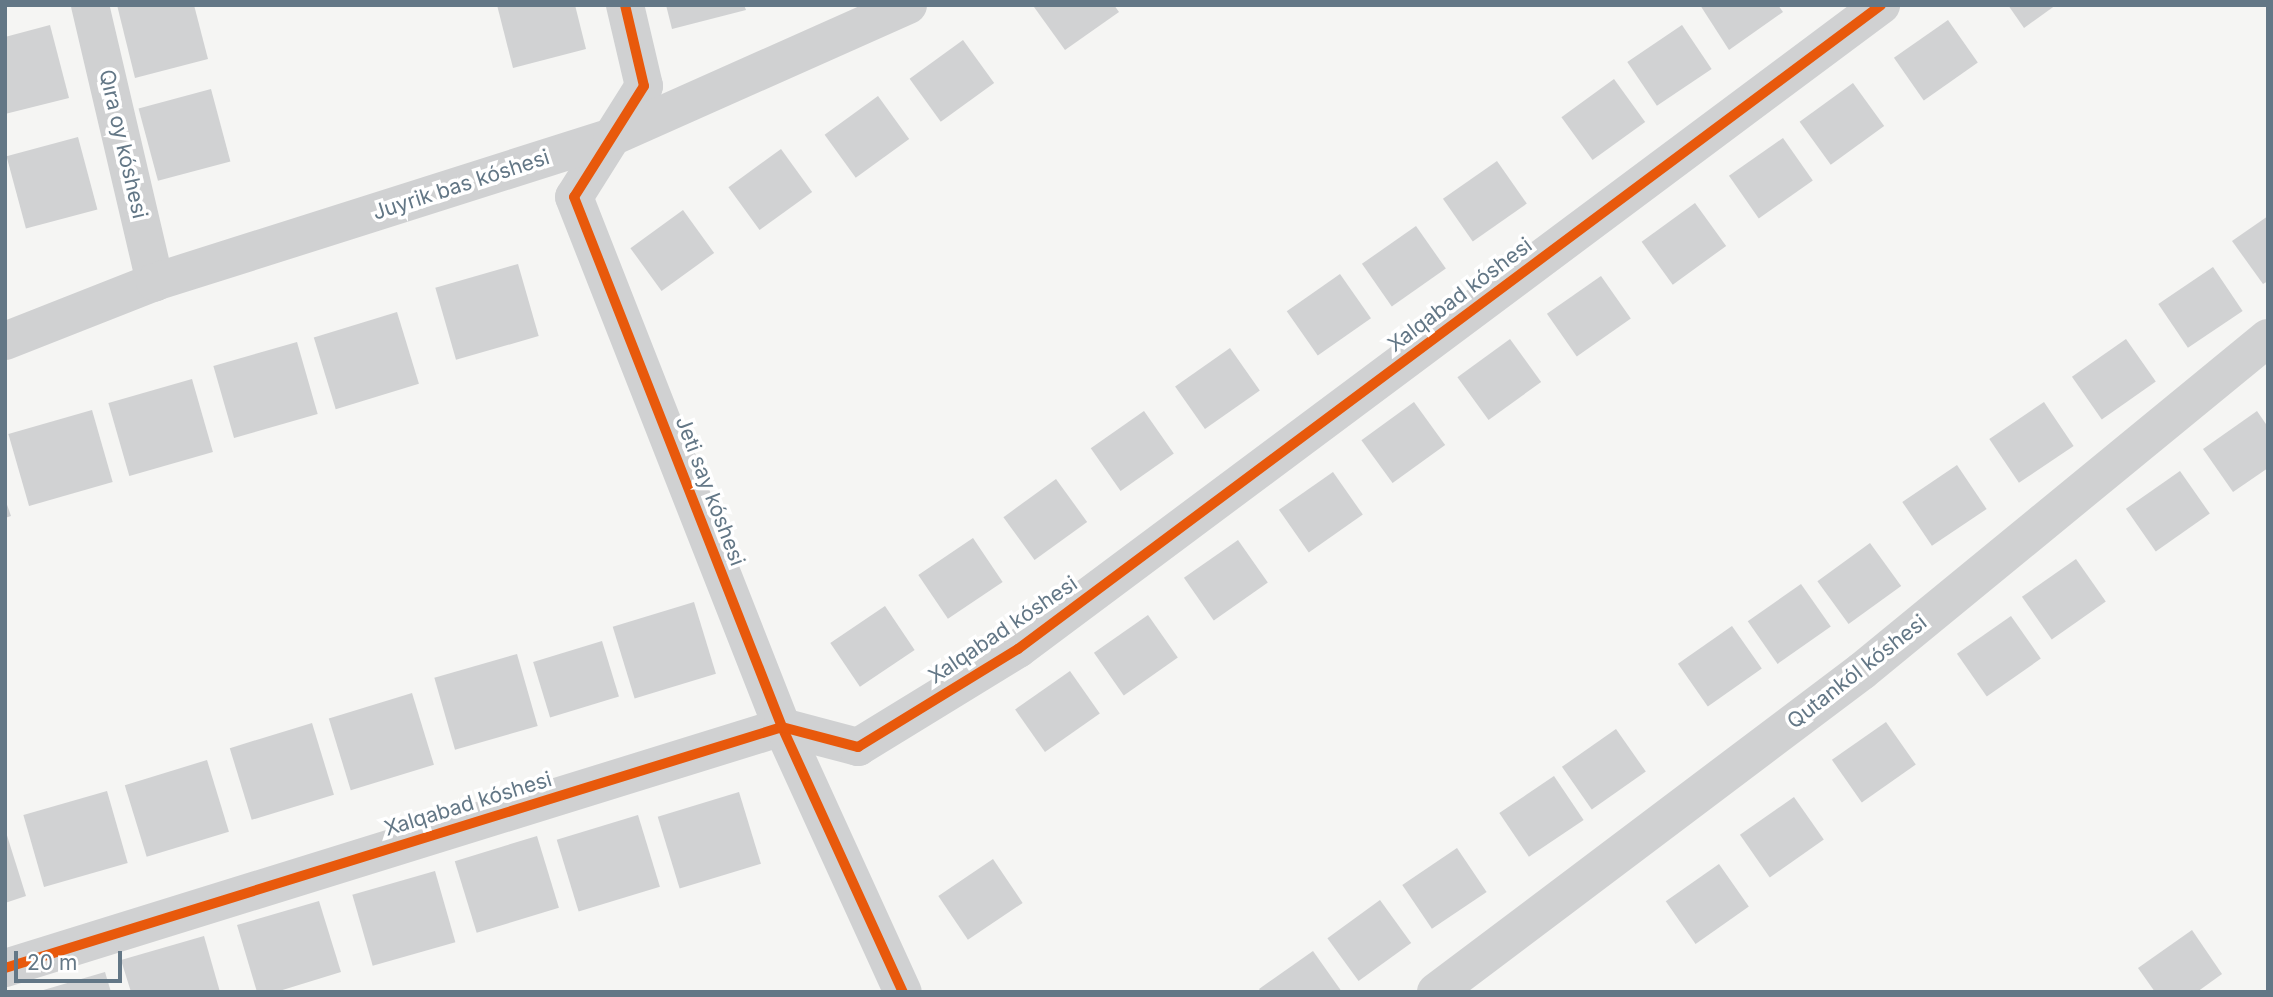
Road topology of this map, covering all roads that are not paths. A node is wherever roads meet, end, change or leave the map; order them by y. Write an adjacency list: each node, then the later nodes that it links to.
1 (90, 5): 6 (street, Qıra oy kóshesi)
2 (625, 5): 5 (street, Jeti say kóshesi)
3 (908, 5): 5 (street, Juyrik bas kóshesi)
4 (1881, 5): 9 (street, Xalqabad kóshesi)
5 (612, 137): 6 (street, Juyrik bas kóshesi); 9 (street, Jeti say kóshesi)
6 (155, 282): 8 (street, Juyrik bas kóshesi)
7 (2268, 338): 12 (street, Qutankól kóshesi)
8 (5, 341)
9 (782, 727): 10 (street, Xalqabad kóshesi); 11 (street, Jeti say kóshesi)
10 (5, 968)
11 (903, 992)
12 (1436, 992)

